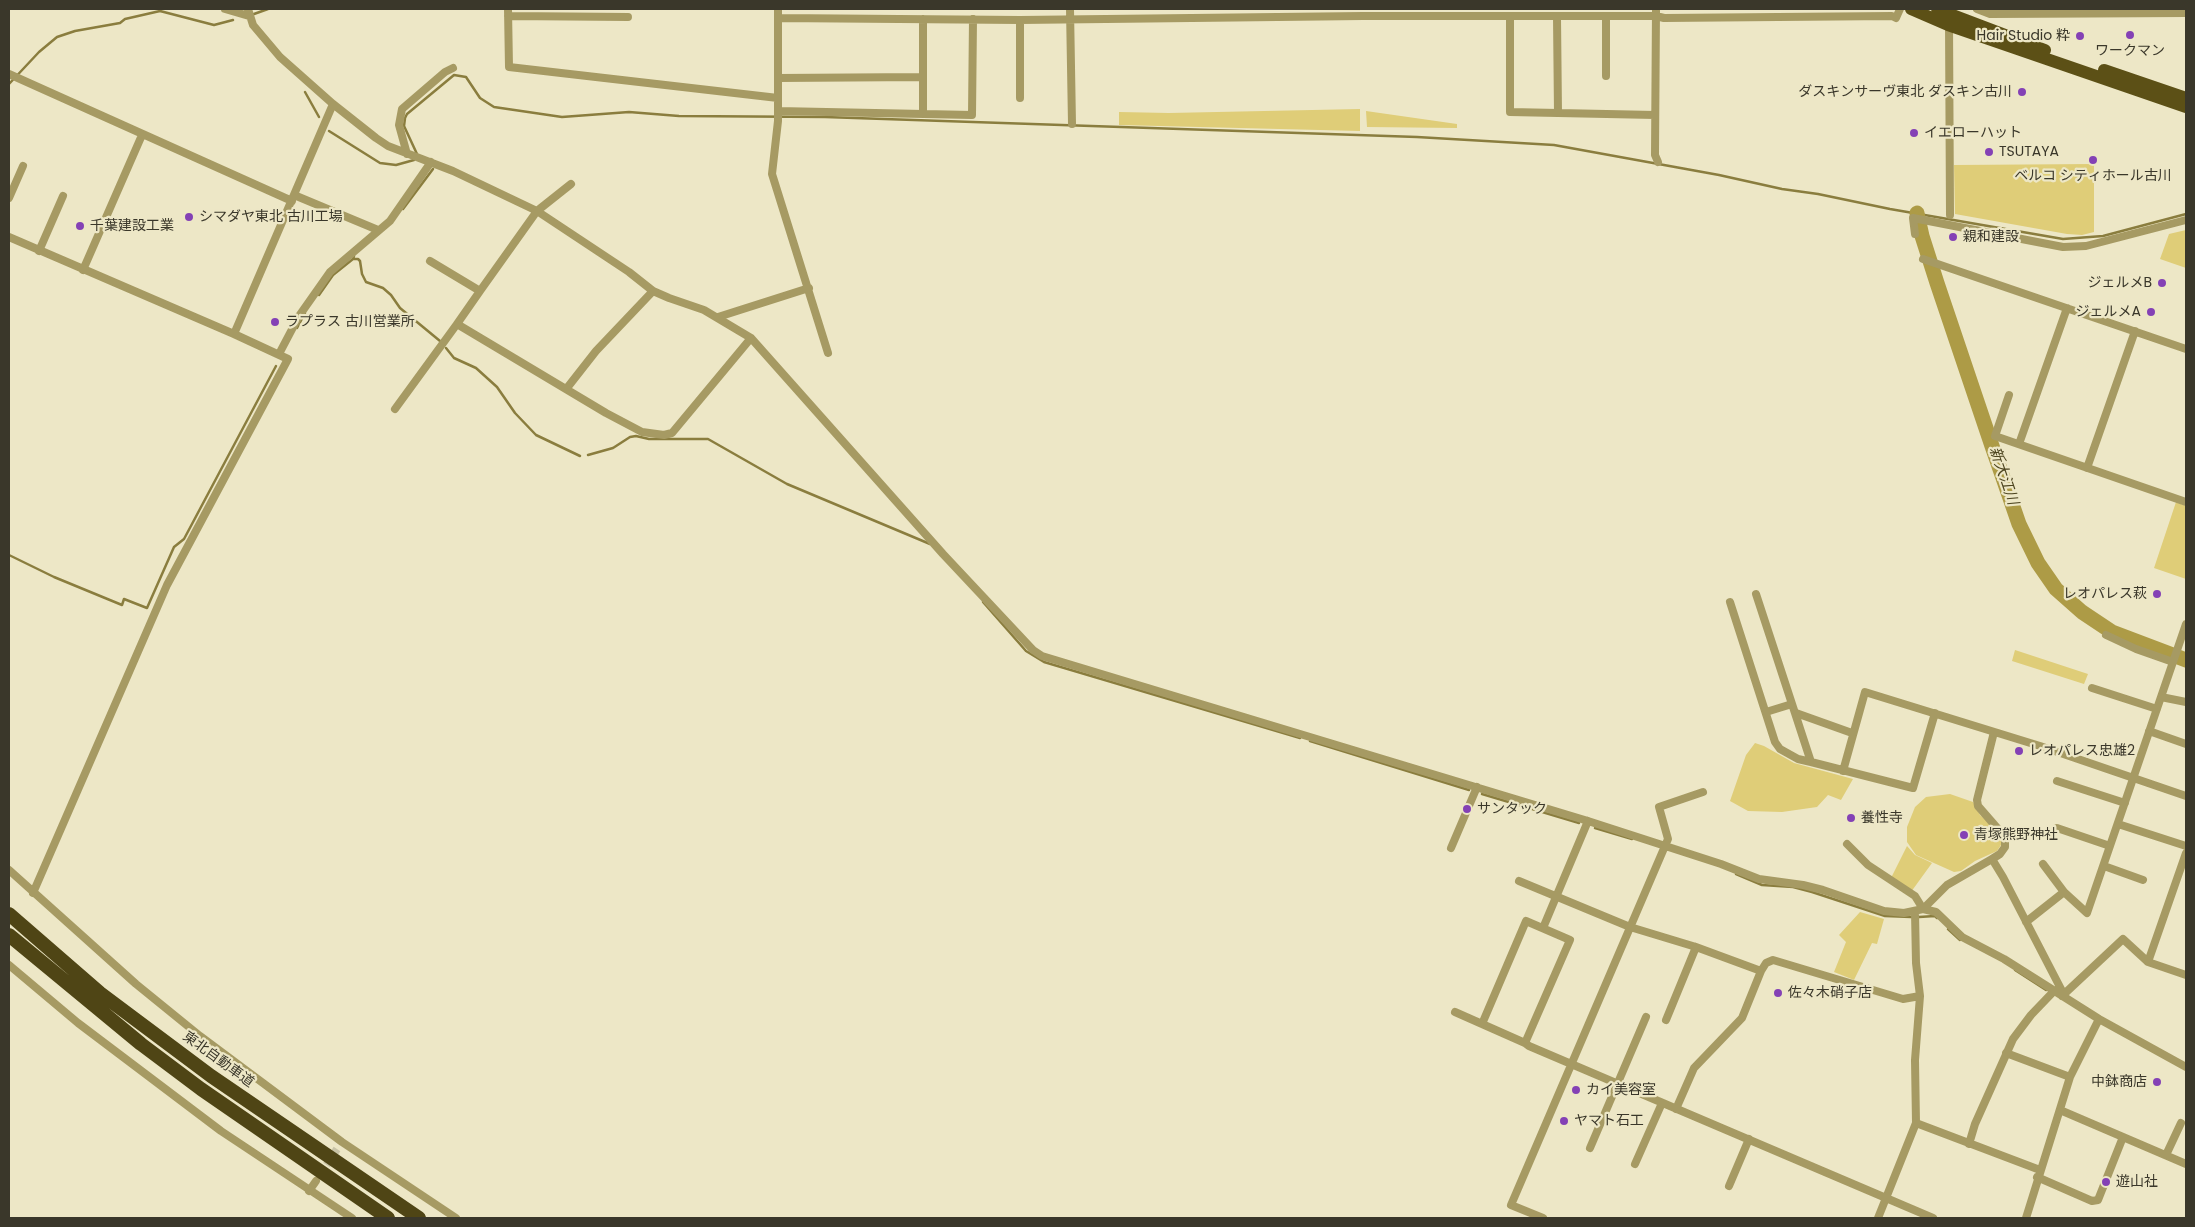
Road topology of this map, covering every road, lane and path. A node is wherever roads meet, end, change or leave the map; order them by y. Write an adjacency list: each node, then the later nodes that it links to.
1 (224, 9): 9 (street)
2 (778, 9): 18 (street)
3 (1070, 9): 21 (street)
4 (1900, 9): 11 (street)
5 (1911, 9): 14 (highway)
6 (1938, 9): 14 (highway)
7 (1977, 9): 8 (street)
8 (2047, 11): 12 (street)
9 (248, 12): 31 (street)
10 (508, 12): 15 (street); 28 (street)
11 (1656, 12): 13 (street); 36 (street)
12 (2186, 13)
13 (1606, 16): 17 (street); 25 (street)
14 (1950, 16): 30 (highway); 32 (highway); 48 (street)
15 (628, 17)
16 (1510, 17): 17 (street); 21 (street); 33 (street)
17 (1557, 17): 33 (street)
18 (778, 18): 19 (street); 27 (street)
19 (923, 19): 20 (street); 26 (street)
20 (973, 19): 22 (street); 34 (street)
21 (1071, 19): 22 (street); 37 (street)
22 (1020, 20): 29 (street)
23 (453, 68): 39 (street)
24 (10, 75): 38 (street)
25 (1606, 76)
26 (923, 77): 27 (street); 34 (street)
27 (778, 78): 28 (street)
28 (778, 98): 35 (street)
29 (1020, 98)
30 (2186, 98)
31 (334, 104): 39 (street); 46 (street)
32 (2186, 107)
33 (1558, 113): 36 (street)
34 (923, 114): 35 (street)
35 (778, 115): 57 (street)
36 (1655, 115): 41 (street)
37 (1072, 124)
38 (142, 135): 46 (street); 56 (street)
39 (413, 156): 40 (street)
40 (431, 162): 47 (street); 50 (street)
41 (1658, 162)
42 (23, 166): 45 (street)
43 (571, 184): 47 (street)
44 (63, 196): 53 (street)
45 (9, 198)
46 (293, 198): 50 (street); 64 (street)
47 (536, 211): 58 (street); 59 (street)
48 (1950, 215)
49 (2186, 220): 51 (street)
50 (378, 230): 68 (street)
51 (1915, 234)
52 (9, 237): 53 (street)
53 (39, 250): 56 (street)
54 (1923, 259): 60 (street)
55 (430, 261): 58 (street)
56 (83, 270): 64 (street)
57 (809, 288): 61 (street); 67 (street)
58 (480, 291): 62 (street)
59 (653, 291): 61 (street); 69 (street)
60 (2067, 308): 63 (street); 72 (street)
61 (718, 317): 65 (street)
62 (457, 324): 69 (street); 71 (street)
63 (2136, 331): 66 (street); 73 (street)
64 (234, 334): 68 (street)
65 (751, 338): 69 (street); 96 (street)
66 (2186, 349)
67 (828, 353)
68 (279, 354): 116 (street)
69 (567, 388)
70 (2009, 395): 72 (street)
71 (394, 409)
72 (2019, 444): 73 (street)
73 (2087, 468): 74 (street)
74 (2186, 502)
75 (1756, 594): 83 (street)
76 (1730, 602): 85 (street)
77 (2186, 624): 79 (street)
78 (2106, 635): 79 (street)
79 (2174, 658): 81 (street)
80 (2092, 688): 84 (street)
81 (2162, 695): 82 (street); 84 (street)
82 (2186, 702)
83 (1792, 704): 85 (street); 86 (street)
84 (2157, 709): 88 (street)
85 (1766, 712): 92 (street)
86 (1796, 713): 90 (street); 92 (street)
87 (1934, 713): 89 (street); 90 (street); 93 (street)
88 (2149, 731): 91 (street); 94 (street)
89 (1994, 732): 94 (street); 109 (street)
90 (1852, 733): 93 (street)
91 (2186, 744)
92 (1810, 762): 93 (street)
93 (1843, 771)
94 (2134, 777): 98 (street); 99 (street)
95 (2057, 780): 99 (street)
96 (1477, 787): 100 (street); 107 (street)
97 (1704, 792): 106 (street)
98 (2186, 796)
99 (2125, 803): 101 (street)
100 (1588, 821): 106 (street); 117 (street)
101 (2118, 824): 104 (street); 105 (street)
102 (2057, 828): 104 (street)
103 (1847, 844): 118 (street)
104 (2110, 846): 111 (street)
105 (2186, 846)
106 (1664, 847): 118 (street); 121 (street)
107 (1452, 848)
108 (2186, 853): 125 (street)
109 (1992, 859): 118 (street); 120 (street)
110 (2043, 864): 115 (street)
111 (2104, 866): 113 (street); 115 (street)
112 (9, 870): 116 (street)
113 (2143, 880)
114 (1518, 881): 117 (street)
115 (2064, 892): 120 (street)
116 (33, 893): 150 (street)
117 (1556, 897): 121 (street); 122 (street)
118 (1919, 910): 129 (street); 130 (street)
119 (9, 914): 164 (highway, 東北自動車道)
120 (2026, 922): 131 (street)
121 (1630, 926): 124 (street); 139 (street)
122 (1543, 928): 136 (street); 137 (street)
123 (9, 935): 163 (highway)
124 (1696, 946): 127 (street); 135 (street)
125 (2148, 962): 128 (street); 131 (street)
126 (9, 965): 160 (street)
127 (1761, 970): 130 (street); 144 (street)
128 (2186, 975)
129 (2054, 991): 131 (street); 138 (street)
130 (1920, 996): 147 (street)
131 (2062, 996): 134 (street)
132 (1455, 1012): 136 (street)
133 (1646, 1017): 142 (street)
134 (2099, 1019): 140 (street); 141 (street)
135 (1666, 1020)
136 (1482, 1024): 137 (street)
137 (1525, 1043): 139 (street)
138 (2006, 1053): 141 (street); 151 (street)
139 (1572, 1064): 142 (street); 166 (street)
140 (2186, 1067)
141 (2070, 1077): 145 (street)
142 (1616, 1083): 143 (street); 152 (street)
143 (1662, 1103): 144 (street); 155 (street)
144 (1676, 1109): 149 (street)
145 (2060, 1110): 148 (street); 157 (street)
146 (2181, 1123): 154 (street)
147 (1916, 1124): 151 (street); 161 (street)
148 (2123, 1137): 154 (street); 157 (street)
149 (1749, 1139): 159 (street); 161 (street)
150 (342, 1142): 153 (street); 165 (street)
151 (1969, 1144): 157 (street)
152 (1590, 1148)
153 (337, 1149)
154 (2166, 1155): 156 (street)
155 (1635, 1164)
156 (2186, 1164)
157 (2039, 1174): 169 (street)
158 (316, 1182): 160 (street)
159 (1729, 1186)
160 (309, 1191): 162 (street)
161 (1886, 1198): 167 (street); 168 (street)
162 (352, 1218)
163 (388, 1218)
164 (419, 1218)
165 (456, 1218)
166 (1543, 1218)
167 (1878, 1218)
168 (1931, 1218)
169 (2026, 1218)

